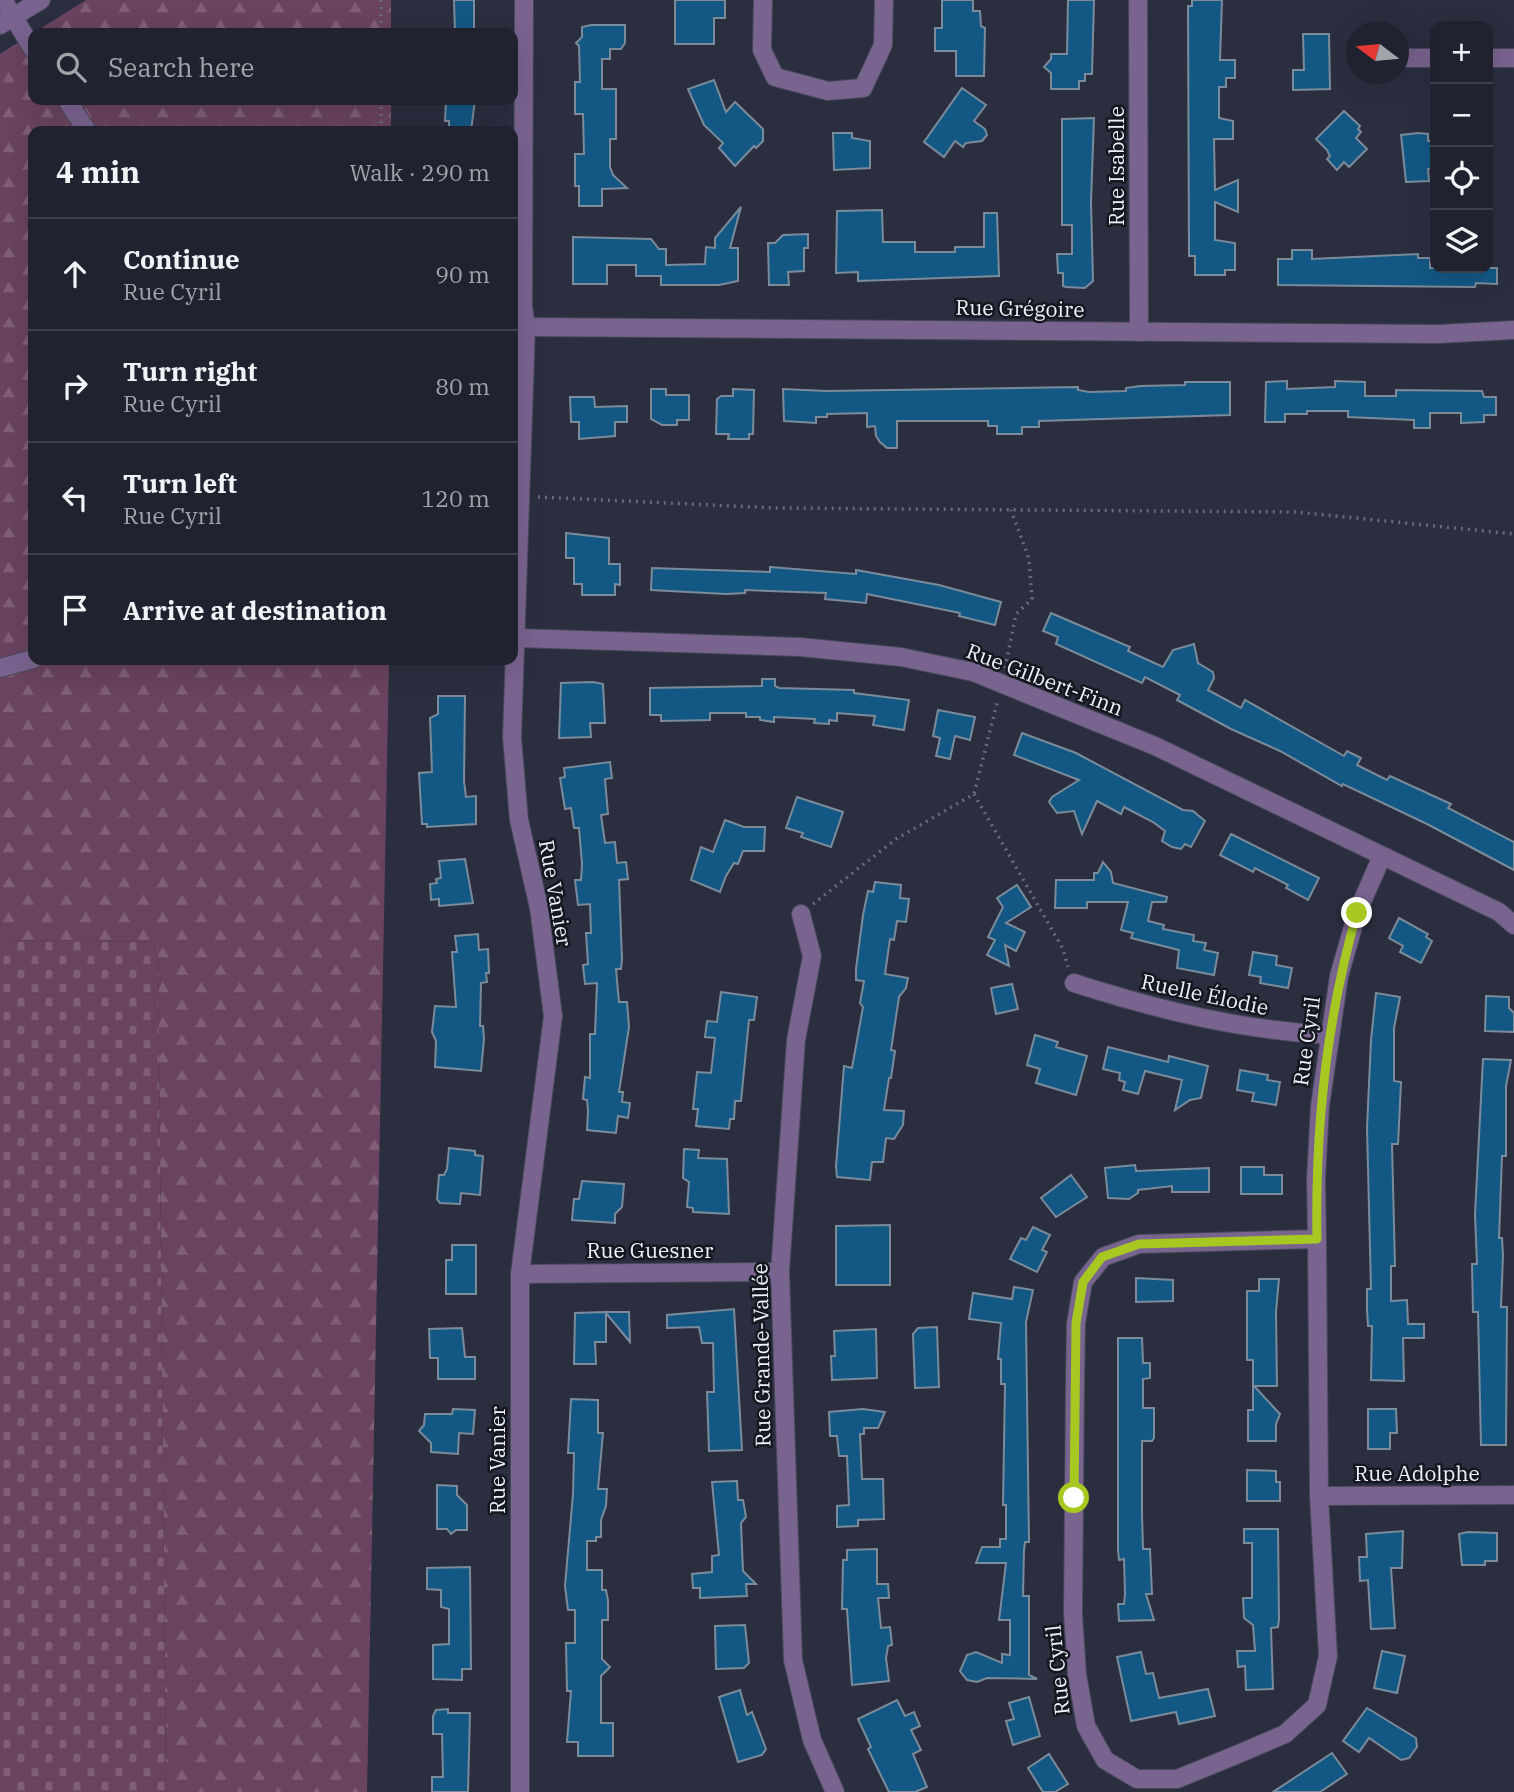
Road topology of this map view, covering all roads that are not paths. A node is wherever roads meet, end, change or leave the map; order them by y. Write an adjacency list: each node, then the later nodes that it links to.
1 (3, 0): 7 (street)
2 (41, 0): 7 (street)
3 (524, 0): 15 (street, Rue Vanier)
4 (762, 0): 5 (street)
5 (884, 0)
6 (1138, 0): 17 (street, Rue Isabelle)
7 (6, 21): 8 (street)
8 (28, 44)
9 (1409, 58): 10 (street)
10 (1430, 58)
11 (1493, 58): 12 (street)
12 (1514, 58)
13 (70, 105): 14 (street)
14 (84, 126)
15 (526, 327): 17 (street, Rue Grégoire); 18 (street, Rue Vanier)
16 (1514, 330): 17 (street, Rue Grégoire)
17 (1139, 331)
18 (518, 603)
19 (518, 638): 23 (street, Rue Gilbert-Finn)
20 (28, 660): 22 (street)
21 (516, 665): 30 (street, Rue Vanier)
22 (0, 668)
23 (1382, 856): 25 (street, Rue Gilbert-Finn); 27 (street, Rue Cyril)
24 (801, 914): 29 (street, Rue Grande-Vallée)
25 (1514, 925)
26 (1074, 983): 27 (street, Ruelle Élodie)
27 (1329, 1035): 28 (street, Rue Cyril)
28 (1317, 1239): 32 (street, Rue Cyril); 32 (street, Rue Cyril)
29 (780, 1272): 30 (street, Rue Guesner); 34 (street, Rue Grande-Vallée)
30 (520, 1274): 33 (street, Rue Vanier)
31 (1514, 1495): 32 (street, Rue Adolphe)
32 (1319, 1496)
33 (520, 1792)
34 (835, 1792)

